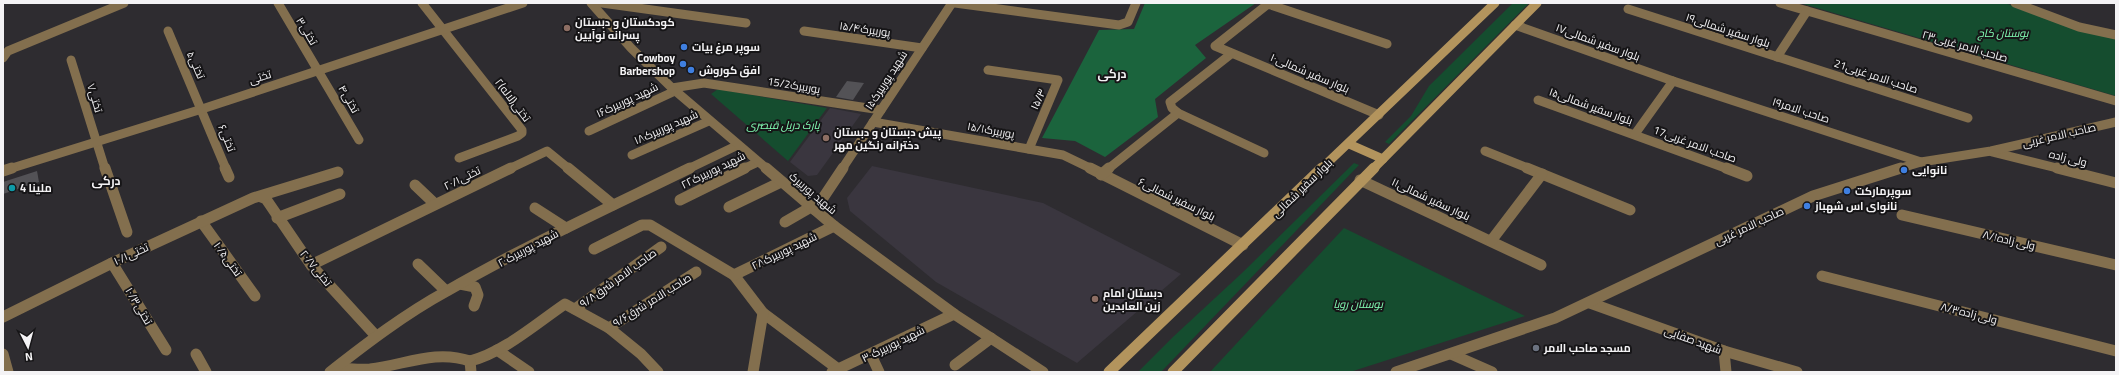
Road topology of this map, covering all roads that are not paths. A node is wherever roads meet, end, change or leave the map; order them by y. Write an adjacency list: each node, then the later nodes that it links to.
1 (124, 3): 26 (street)
2 (278, 3): 29 (street, تختی۳)
3 (422, 3): 18 (street)
4 (523, 3): 18 (street, تختی)
5 (591, 3): 31 (street, شهید پوربیرک)
6 (602, 3): 16 (street)
7 (952, 3): 23 (street, شهید پوربیرک۱۵)
8 (955, 3): 9 (street)
9 (1136, 3)
10 (1496, 3): 37 (main road, بلوار سفیر شمالی)
11 (1537, 3): 17 (main road)
12 (1780, 3): 15 (street, صاحب الامر غربی۲۳)
13 (2015, 3): 21 (street)
14 (1628, 9): 25 (street, بلوار سفیر شمالی۱۹)
15 (1807, 11): 25 (street); 33 (street, صاحب الامر غربی۲۳)
16 (746, 24)
17 (1515, 25): 30 (street, بلوار سفیر شمالی۱۷); 54 (main road)
18 (442, 30): 29 (street, تختی); 53 (street, ۲تختی(لاله))
19 (168, 31): 34 (street, تختی۵)
20 (804, 32): 23 (street, پوربیرک۱۵/۴)
21 (2116, 35)
22 (1387, 44): 24 (street, بلوار سفیر شمالی۱۰)
23 (922, 48): 35 (street, شهید پوربیرک۱۵)
24 (1231, 54): 36 (street); 37 (street, بلوار سفیر شمالی۱۰)
25 (1777, 57): 38 (street, 21صاحب الامر غربی)
26 (3, 58)
27 (71, 60): 45 (street, تختی۷)
28 (988, 70): 48 (street, ۱۵/۳)
29 (318, 71): 34 (street, تختی); 44 (street, تختی۴)
30 (1673, 81): 43 (street); 56 (street, صاحب الامر۱۹)
31 (674, 90): 35 (street, پوربیرک15/2); 39 (street, شهید پوربیرک); 42 (street, شهید پوربیرک۱۶)
32 (1538, 100): 43 (street, بلوار سفیر شمالی۱۵)
33 (2116, 101)
34 (202, 109): 45 (street, تختی); 62 (street, تختی۶)
35 (881, 110): 40 (street, شهید پوربیرک۱۵)
36 (1178, 113): 51 (street); 60 (street)
37 (1379, 115): 46 (main road, بلوار سفیر شمالی)
38 (1968, 118)
39 (709, 121): 47 (street, شهید پوربیرک); 52 (street, شهید پوربیرک۱۸)
40 (873, 122): 48 (street, پوربیرک۱۵/۱); 74 (street, شهید پوربیرک۱۵)
41 (2114, 124): 50 (street, صاحب الامر غربی)
42 (589, 131)
43 (1635, 134): 61 (street, صاحب الامر غربی17)
44 (359, 140)
45 (96, 142): 57 (street, تختی); 82 (street, تختی۷)
46 (1349, 144): 54 (main road); 84 (main road, بلوار سفیر شمالی)
47 (738, 145): 55 (street, شهید پوربیرک); 71 (street, شهید پوربیرک۲۰)
48 (1029, 149): 60 (street, پوربیرک۱۵/۱)
49 (1485, 151): 59 (street)
50 (1991, 151): 56 (street, صاحب الامر غربی); 65 (street, ولی زاده)
51 (1264, 153)
52 (632, 155)
53 (459, 158)
54 (1383, 159): 63 (main road)
55 (758, 162): 64 (street, شهید پوربیرک); 69 (street, شهید پوربیرک۲۲)
56 (1921, 162): 98 (street, صاحب الامر غربی)
57 (3, 171)
58 (338, 172): 68 (street, تختی۱۰/۱)
59 (1542, 174): 75 (street); 83 (street)
60 (1101, 175): 84 (street, بلوار سفیر شمالی۶)
61 (1747, 176)
62 (229, 177)
63 (1360, 180): 83 (street, بلوار سفیر شمالی۱۱); 113 (main road)
64 (781, 182): 72 (street); 74 (street, شهید پوربیرک)
65 (2116, 183)
66 (416, 185): 70 (street)
67 (340, 194): 77 (street)
68 (261, 197): 77 (street, تختی۲۰/۷); 78 (street, تختی۱۰/۱)
69 (680, 200)
70 (436, 204): 71 (street, تختی۲۰/۱); 89 (street, تختی۲۰/۱)
71 (613, 205): 81 (street, شهید پوربیرک۲۰)
72 (729, 207)
73 (535, 208): 81 (street)
74 (813, 209): 79 (street); 80 (street, شهید پوربیرک)
75 (1630, 210)
76 (1902, 215): 91 (street, ولی زاده۸/۱)
77 (278, 218): 89 (street, تختی۲۰/۷)
78 (201, 221): 87 (street, تختی۱۰/۱); 97 (street, تختی۱۰/۵)
79 (785, 222)
80 (834, 226): 93 (street, شهید پوربیرک۲۸); 102 (street, شهید پوربیرک)
81 (566, 228): 95 (street, شهید پوربیرک۲۰)
82 (127, 232)
83 (1491, 241): 90 (street, بلوار سفیر شمالی۱۱)
84 (1243, 245): 127 (main road, بلوار سفیر شمالی)
85 (661, 247): 100 (street, صاحب الامر شرق۹/۸)
86 (594, 249): 93 (street)
87 (112, 263): 103 (street, تختی۱۰/۱); 107 (street, تختی۱۰/۳)
88 (418, 264): 96 (street)
89 (311, 265): 105 (street, تختی۲۰/۷)
90 (1541, 265)
91 (2116, 265)
92 (696, 272): 104 (street, صاحب الامر شرق۹/۶)
93 (734, 275): 101 (street)
94 (1822, 276): 110 (street, ولی زاده۸/۳)
95 (460, 284): 96 (street, شهید پوربیرک۲۰); 99 (street)
96 (446, 291): 105 (street, شهید پوربیرک۲۰)
97 (255, 296)
98 (1590, 303): 109 (street, شهید صفایی); 114 (street, صاحب الامر غربی)
99 (474, 306)
100 (570, 306): 104 (street); 108 (street, صاحب الامر شرق۹/۸)
101 (764, 313): 119 (street); 124 (street)
102 (954, 314): 106 (street, شهید پوربیرک); 115 (street, شهید پوربیرک۳۰)
103 (3, 317)
104 (609, 328): 123 (street)
105 (376, 336): 118 (street, شهید پوربیرک۲۰)
106 (991, 338): 116 (street); 126 (street, شهید پوربیرک)
107 (166, 350)
108 (497, 350): 117 (street, صاحب الامر شرق۹/۸); 122 (street)
109 (1724, 351): 132 (street); 133 (street, شهید صفایی)
110 (2116, 351)
111 (3, 354): 120 (street)
112 (196, 354): 121 (street)
113 (1190, 354): 128 (main road); 129 (main road)
114 (1451, 354): 130 (street, صاحب الامر غربی); 131 (street)
115 (871, 356): 119 (street, شهید پوربیرک۳۰); 125 (street)
116 (955, 365)
117 (470, 366): 118 (street)
118 (333, 370)
119 (835, 371)
120 (8, 372)
121 (206, 372)
122 (530, 372)
123 (658, 372)
124 (753, 372)
125 (879, 372)
126 (1043, 372)
127 (1109, 372)
128 (1173, 372)
129 (1178, 372)
130 (1396, 372)
131 (1492, 372)
132 (1726, 372)
133 (1797, 372)

